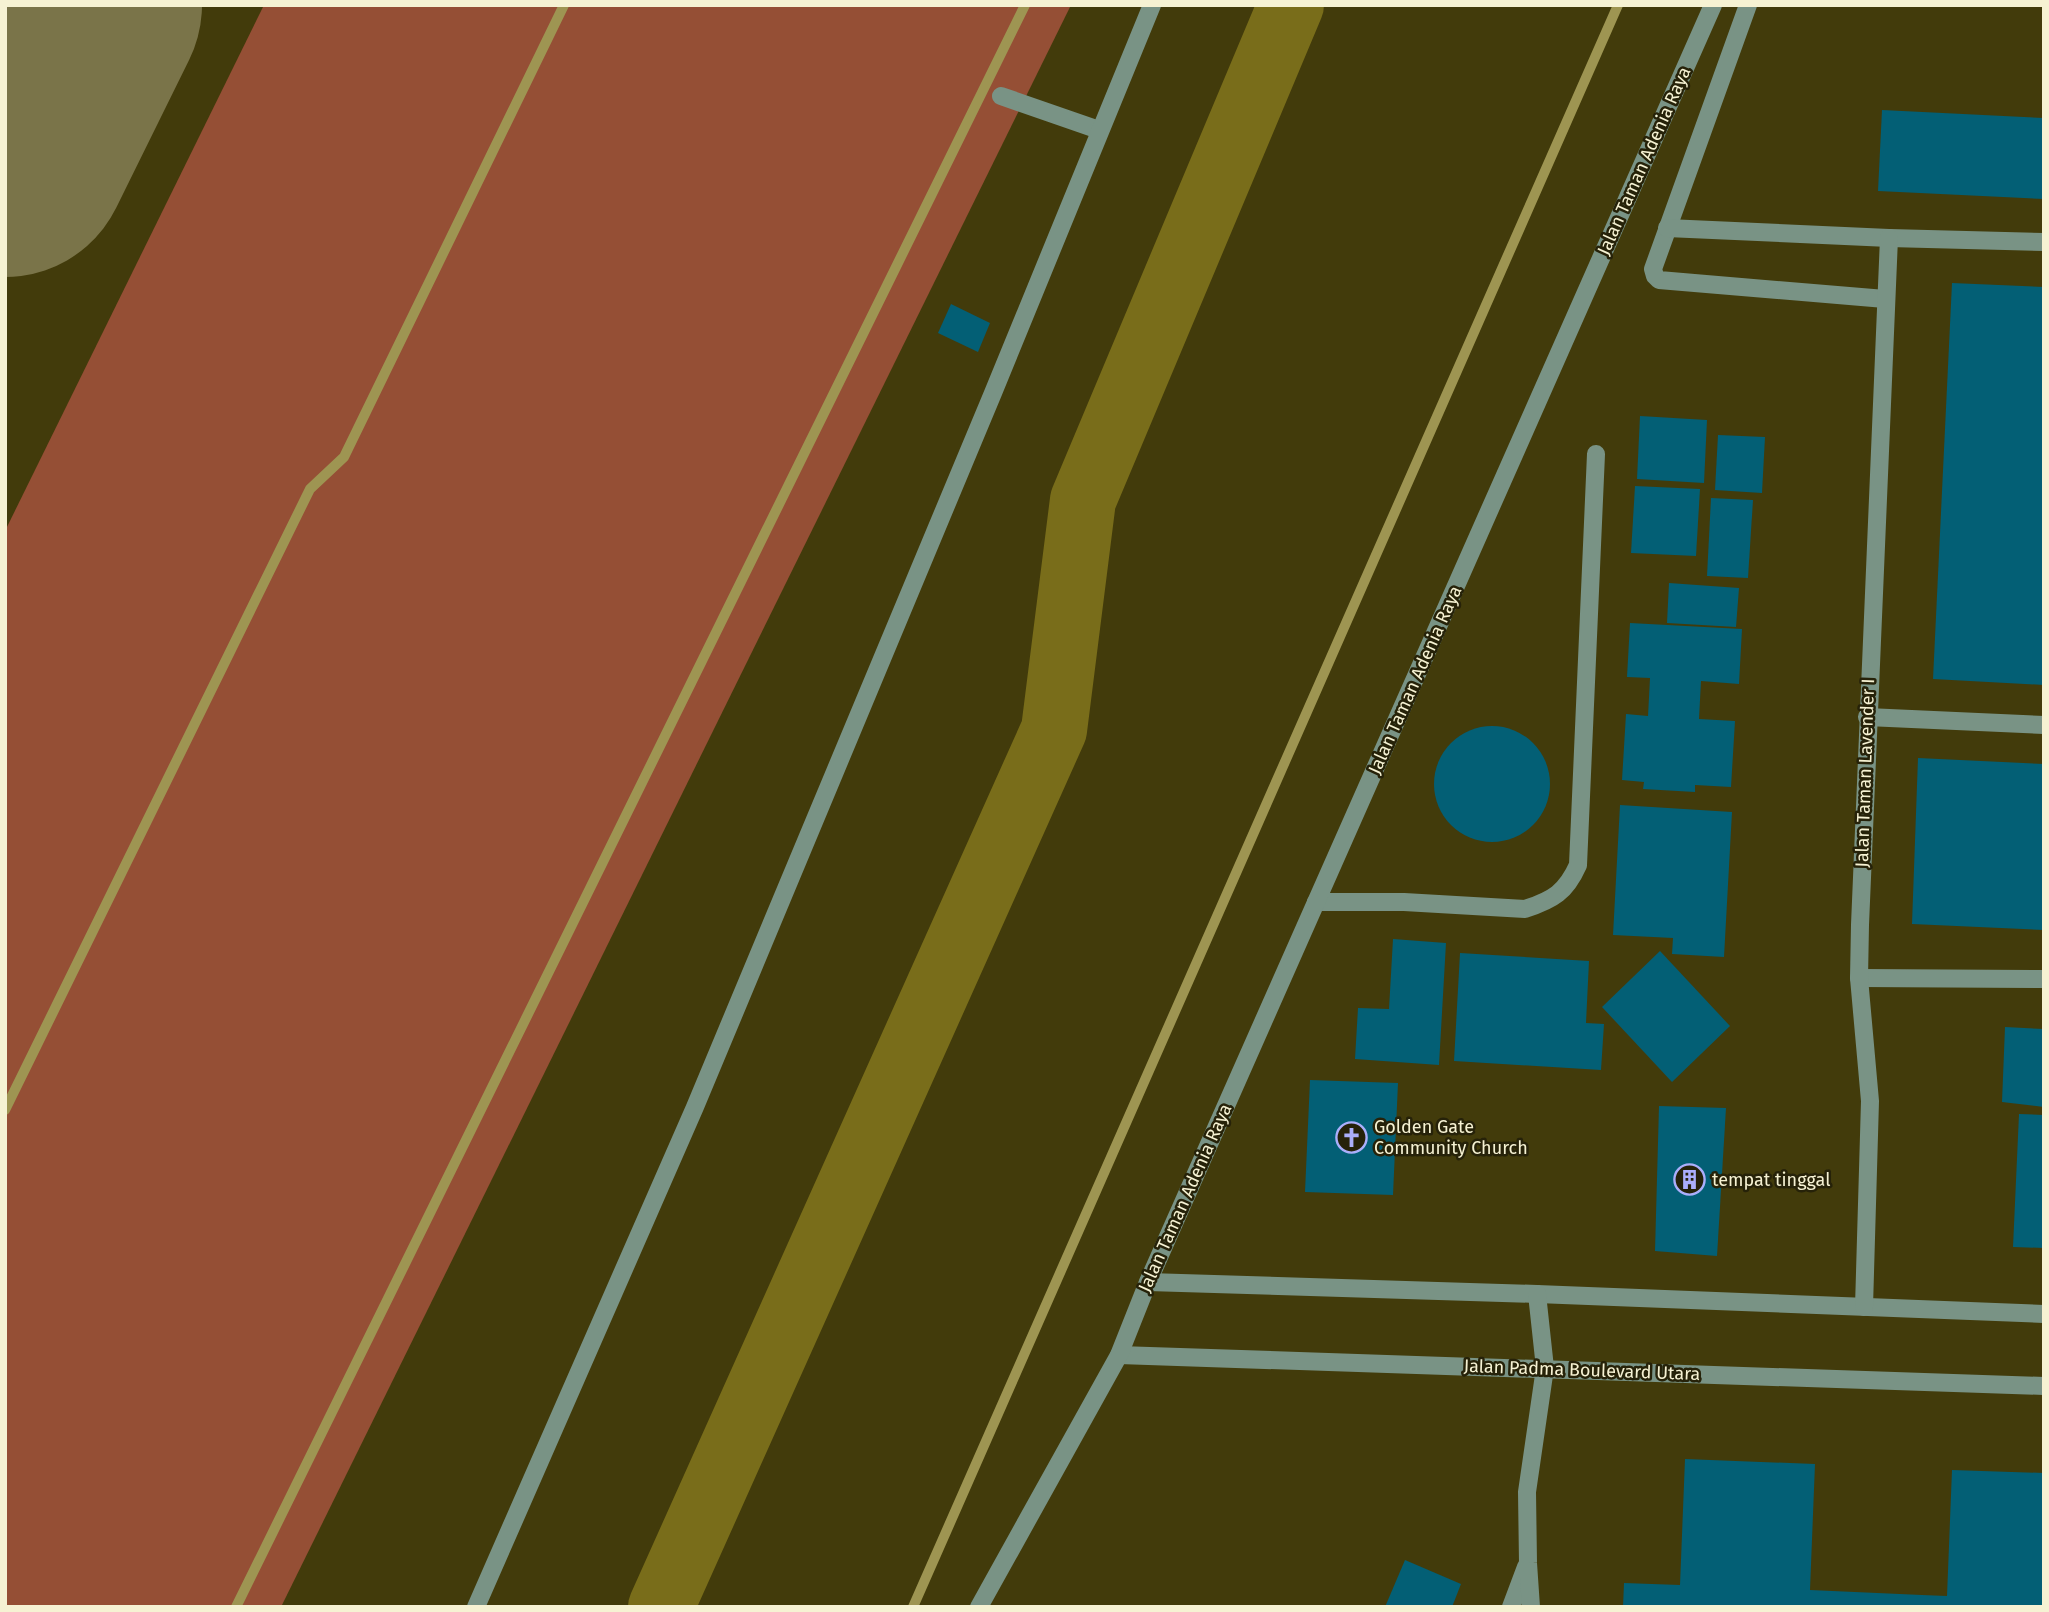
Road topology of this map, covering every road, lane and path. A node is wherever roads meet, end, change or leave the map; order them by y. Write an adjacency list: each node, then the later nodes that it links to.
1 (1152, 5): 5 (street)
2 (1713, 5): 13 (street, Jalan Taman Adenia Raya)
3 (1748, 5): 6 (street)
4 (1001, 96): 5 (street)
5 (1099, 130): 24 (street)
6 (1667, 228): 7 (street); 9 (street)
7 (1889, 238): 8 (street); 9 (street, Jalan Taman Lavender I)
8 (2044, 242)
9 (1885, 299): 11 (street, Jalan Taman Lavender I)
10 (1596, 454): 13 (street)
11 (1867, 716): 12 (street); 14 (street, Jalan Taman Lavender I)
12 (2044, 725)
13 (1316, 902): 16 (street, Jalan Taman Adenia Raya)
14 (1859, 978): 15 (street); 18 (street, Jalan Taman Lavender I)
15 (2044, 979)
16 (1148, 1282): 17 (street); 20 (street, Jalan Taman Adenia Raya)
17 (1537, 1294): 18 (street); 21 (street)
18 (1864, 1307): 19 (street)
19 (2044, 1314)
20 (1119, 1355): 21 (street, Jalan Padma Boulevard Utara); 25 (street, Jalan Taman Adenia Raya)
21 (1545, 1368): 22 (street, Jalan Padma Boulevard Utara); 23 (street)
22 (2044, 1386)
23 (1528, 1563): 26 (street); 27 (street)
24 (476, 1607)
25 (979, 1607)
26 (1511, 1607)
27 (1531, 1607)

